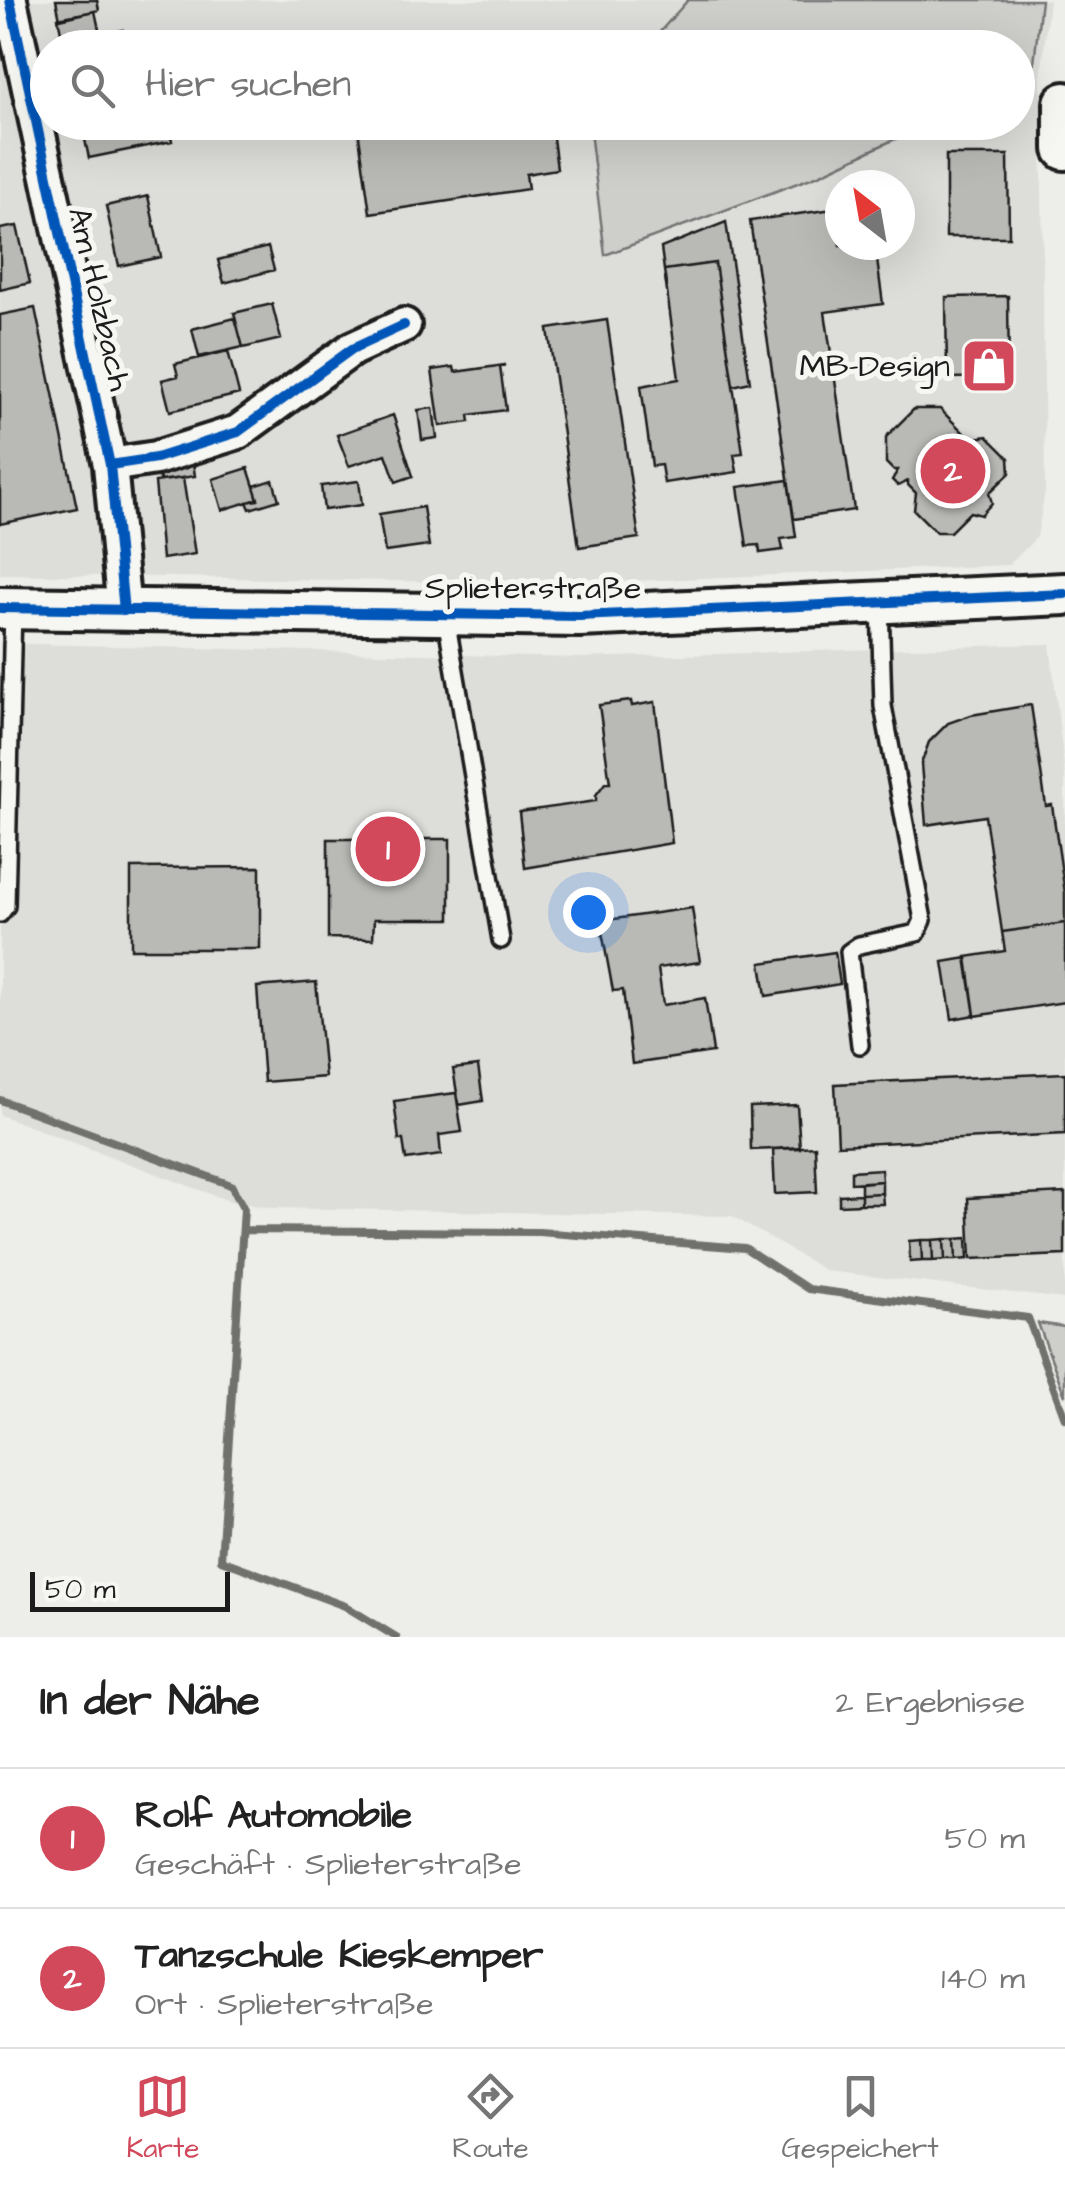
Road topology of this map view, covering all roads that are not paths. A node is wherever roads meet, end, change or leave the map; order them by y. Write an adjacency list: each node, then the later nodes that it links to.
1 (10, 0): 2 (street, Am Holzbach)
2 (30, 93)
3 (1065, 103): 5 (street)
4 (40, 140): 7 (street, Am Holzbach)
5 (1065, 149)
6 (404, 325): 7 (street)
7 (110, 465): 11 (street, Am Holzbach)
8 (1065, 594): 9 (street, Splieterstraße)
9 (880, 602): 12 (street, Splieterstraße); 17 (lane)
10 (6, 608): 11 (street, Splieterstraße); 13 (lane)
11 (124, 611): 12 (street, Splieterstraße)
12 (446, 614): 16 (lane, Splieterstraße)
13 (6, 675): 14 (lane)
14 (4, 855): 15 (lane)
15 (0, 914)
16 (502, 940)
17 (860, 1045)

